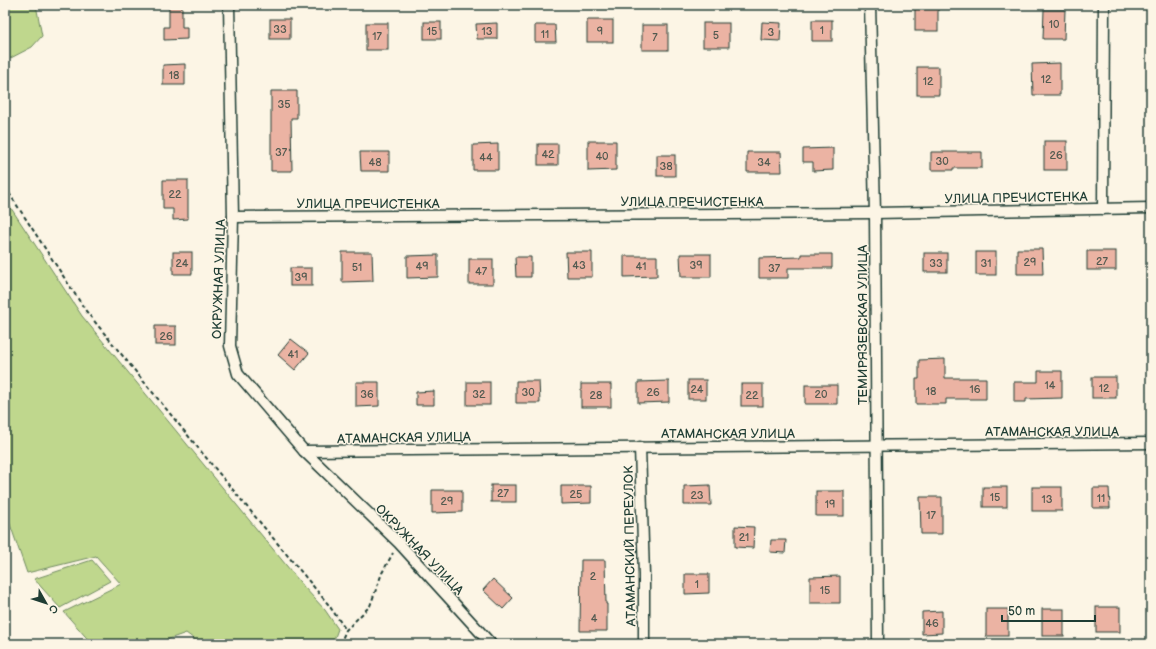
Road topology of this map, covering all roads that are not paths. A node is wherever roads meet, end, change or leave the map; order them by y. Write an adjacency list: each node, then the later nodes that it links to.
1 (229, 5): 7 (street, ОКРУЖНАЯ УЛИЦА)
2 (870, 5): 6 (street, ТЕМИРЯЗЕВСКАЯ УЛИЦА)
3 (1104, 5): 4 (street)
4 (1103, 208): 5 (street, УЛИЦА ПРЕЧИСТЕНКА); 6 (street, УЛИЦА ПРЕЧИСТЕНКА)
5 (1151, 208)
6 (875, 213): 7 (street, УЛИЦА ПРЕЧИСТЕНКА); 9 (street, ТЕМИРЯЗЕВСКАЯ УЛИЦА)
7 (233, 217): 11 (street, ОКРУЖНАЯ УЛИЦА)
8 (1151, 443): 9 (street, АТАМАНСКАЯ УЛИЦА)
9 (876, 445): 10 (street, АТАМАНСКАЯ УЛИЦА); 14 (street, ТЕМИРЯЗЕВСКАЯ УЛИЦА)
10 (640, 447): 11 (street, АТАМАНСКАЯ УЛИЦА); 13 (street, АТАМАНСКИЙ ПЕРЕУЛОК)
11 (304, 451): 12 (street, ОКРУЖНАЯ УЛИЦА)
12 (491, 644)
13 (644, 644)
14 (878, 644)

